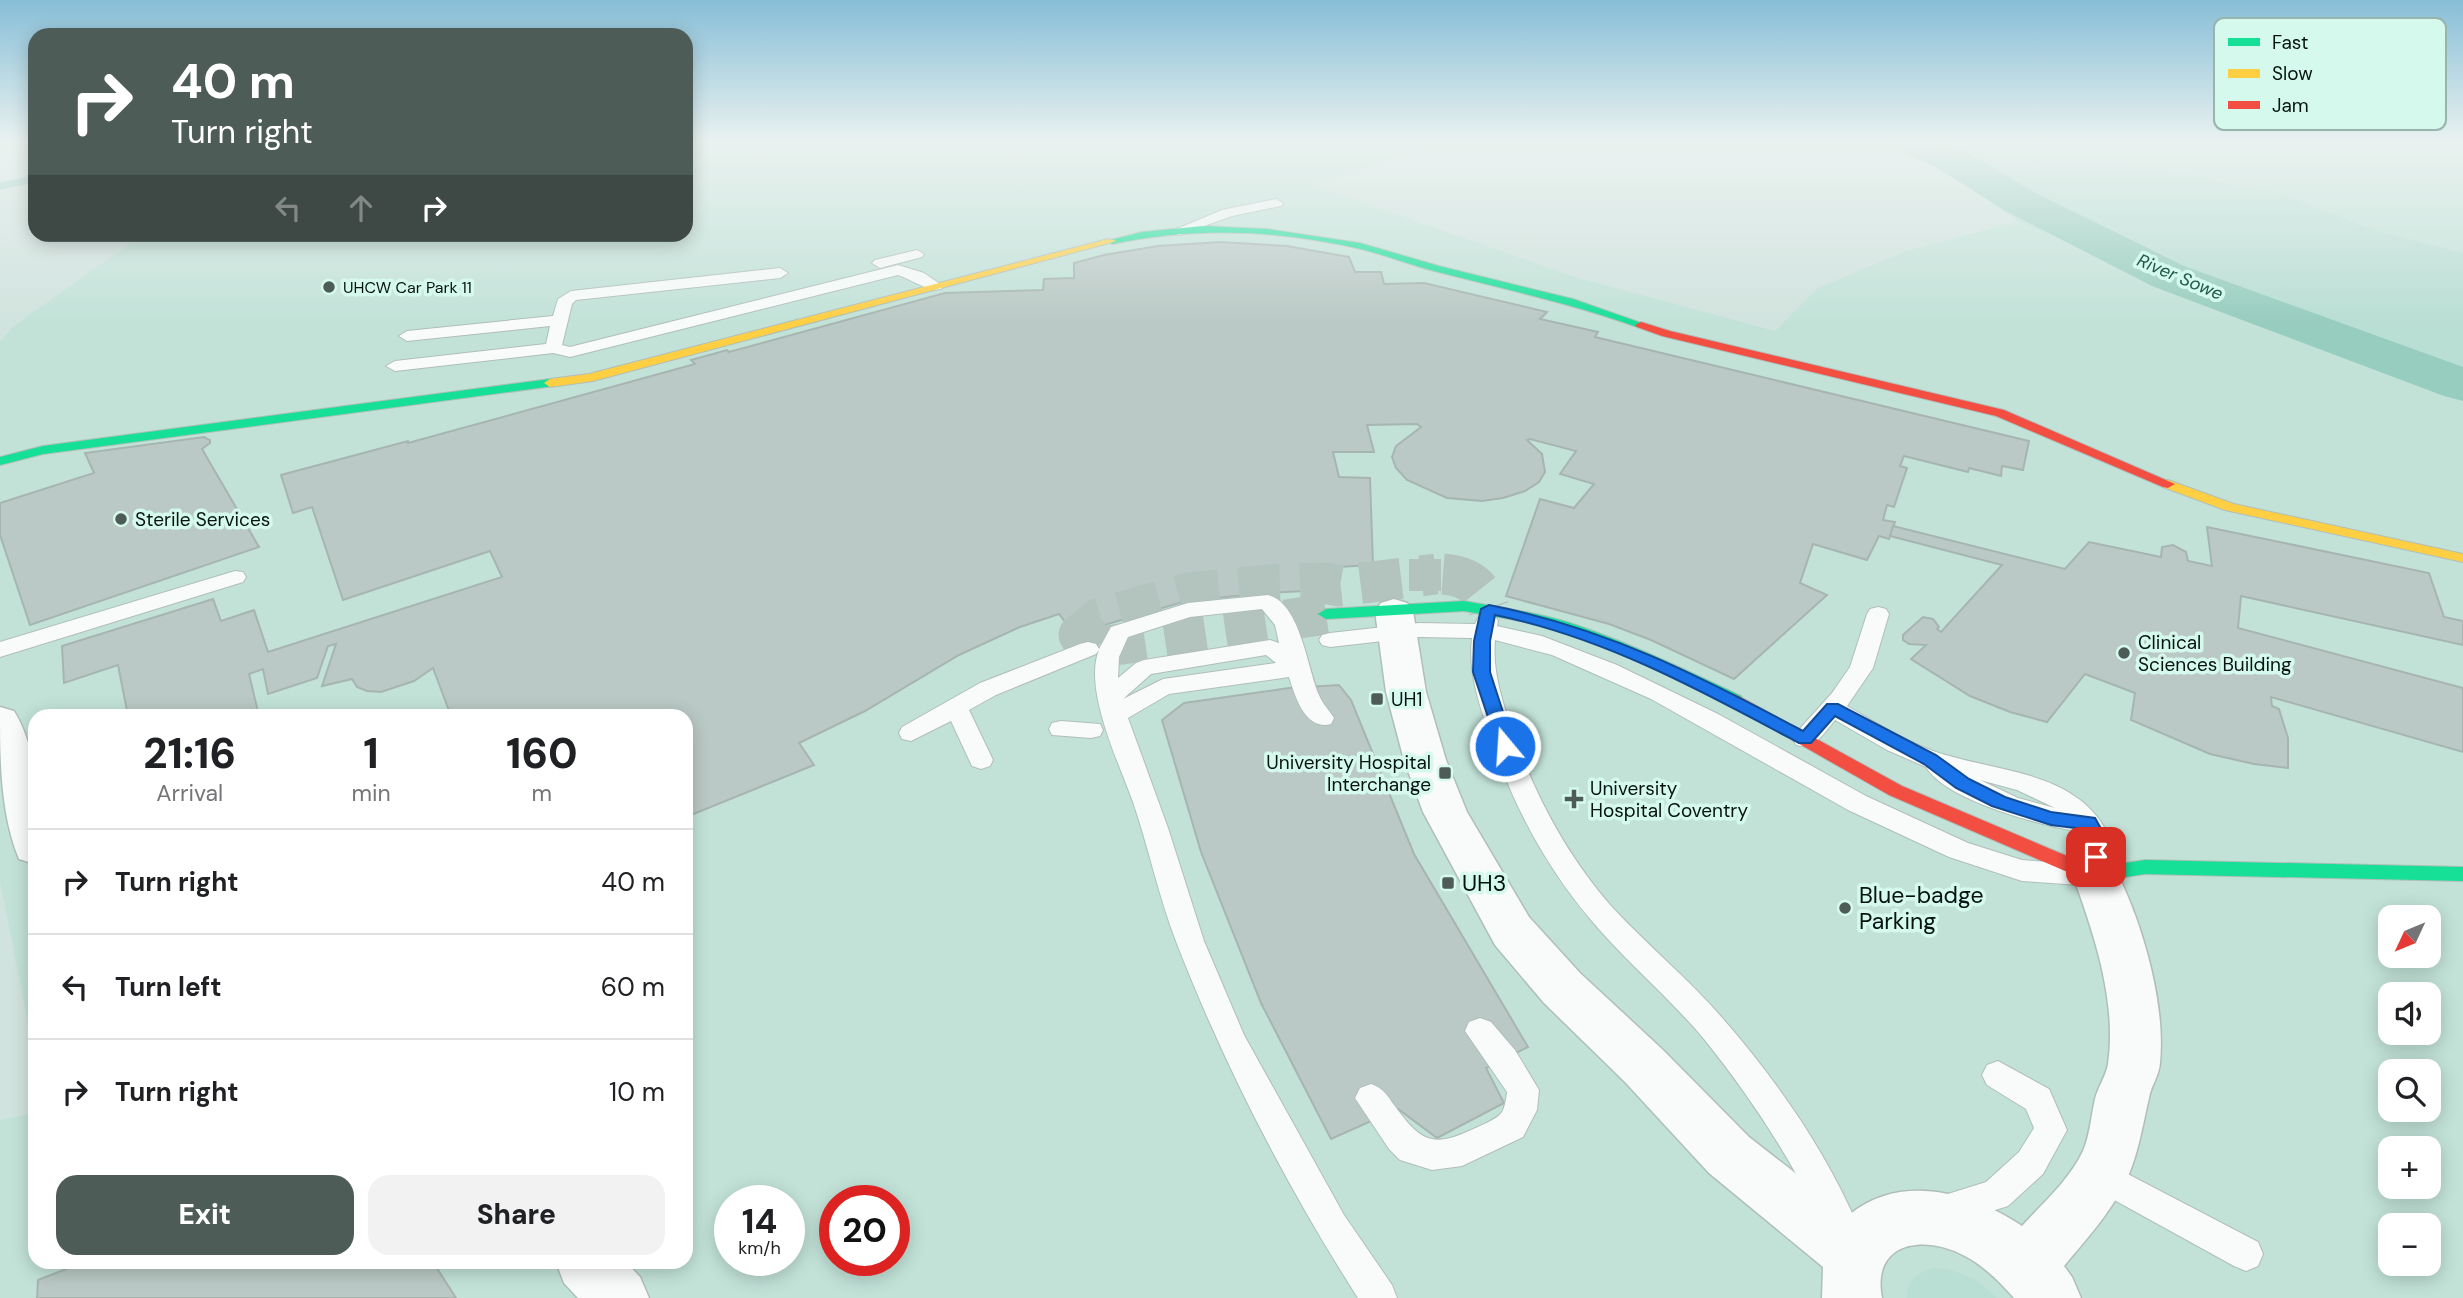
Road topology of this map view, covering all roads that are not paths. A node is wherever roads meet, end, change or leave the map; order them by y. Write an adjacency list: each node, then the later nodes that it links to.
1 (1276, 203): 2 (lane)
2 (1179, 231): 5 (street); 11 (street)
3 (918, 254): 6 (lane)
4 (780, 273): 6 (lane)
5 (935, 286): 8 (lane); 10 (street)
6 (562, 310): 7 (lane); 8 (lane)
7 (407, 336)
8 (553, 348): 9 (lane)
9 (395, 366)
10 (0, 461)
11 (2463, 558)
12 (235, 577): 19 (lane)
13 (1326, 614): 16 (street)
14 (1878, 614): 22 (lane)
15 (1487, 621): 16 (lane); 28 (street); 30 (lane); 33 (lane); 41 (lane)
16 (1396, 622): 17 (lane); 41 (street)
17 (1329, 640)
18 (1088, 649): 21 (lane)
19 (0, 650)
20 (1297, 668): 23 (lane); 23 (lane); 24 (lane)
21 (956, 707): 27 (lane); 29 (lane)
22 (1832, 708): 28 (lane); 33 (lane)
23 (1106, 714): 26 (lane); 44 (lane)
24 (1322, 718)
25 (0, 721): 31 (street)
26 (1061, 729)
27 (911, 733)
28 (1805, 739): 30 (street)
29 (981, 760)
30 (1961, 821): 33 (street)
31 (28, 822)
32 (2463, 874): 33 (street)
33 (2096, 876): 37 (street)
34 (1480, 1031): 36 (lane)
35 (1998, 1075): 38 (lane)
36 (1371, 1098)
37 (2099, 1174): 39 (lane); 42 (street)
38 (1920, 1217): 41 (street); 42 (street)
39 (2246, 1254)
40 (592, 1269): 43 (street)
41 (1853, 1277)
42 (2039, 1282)
43 (619, 1298)
44 (1380, 1298)

